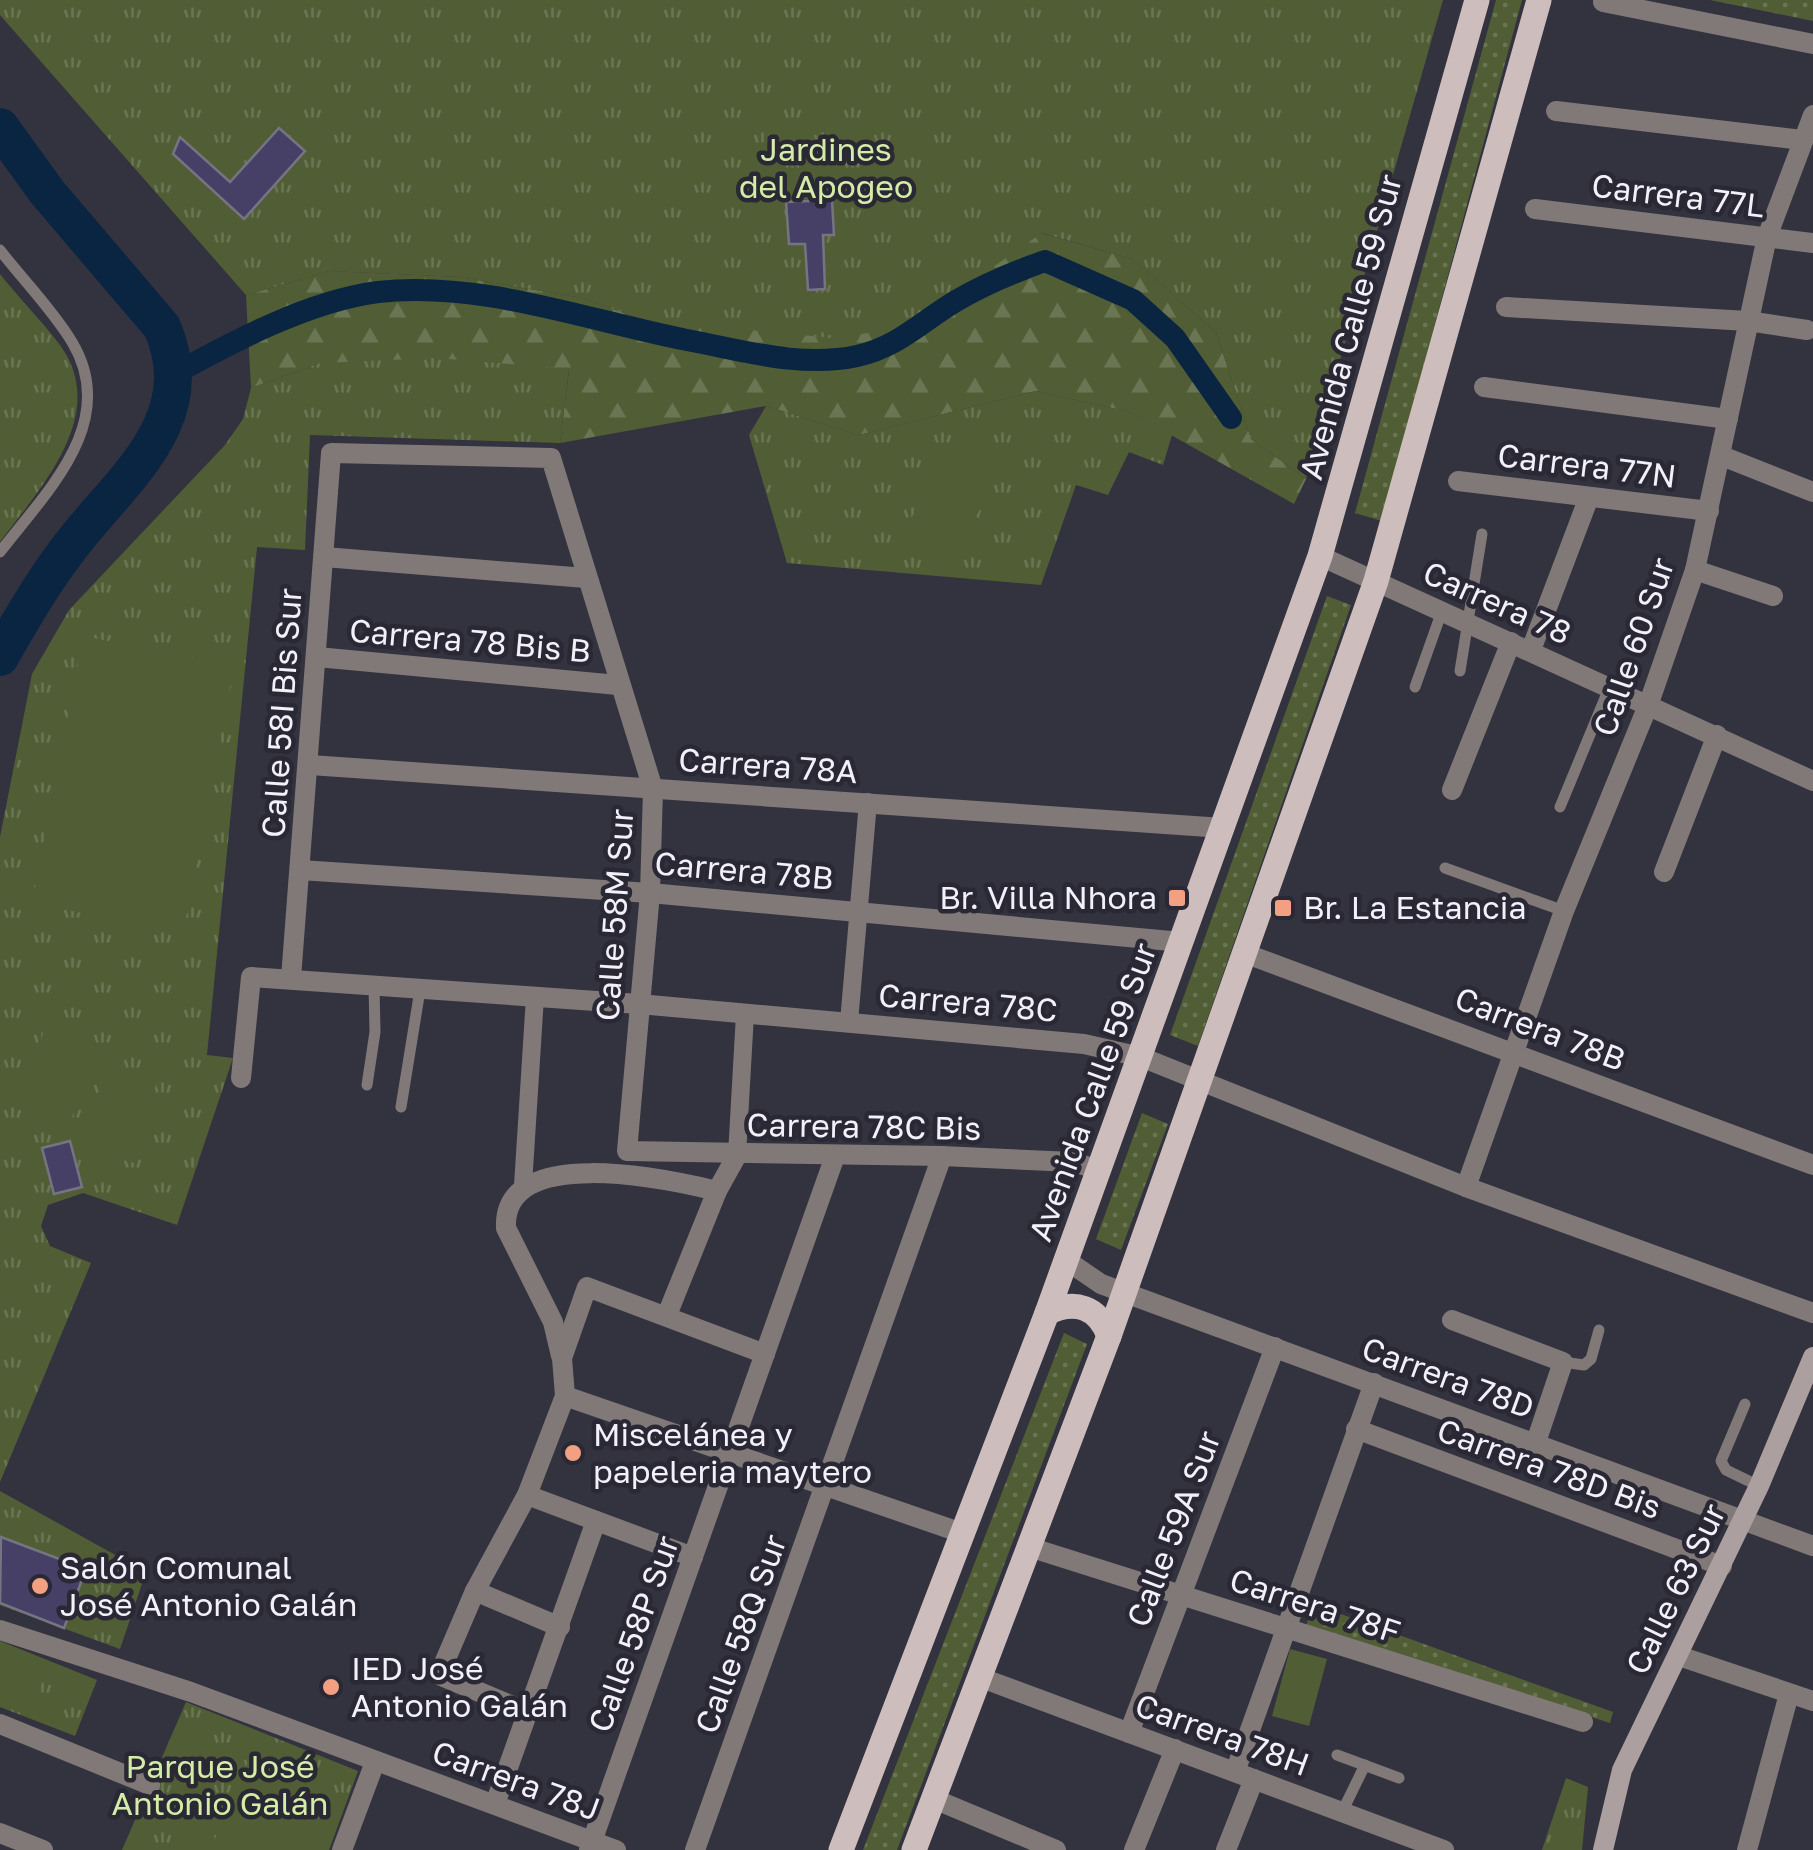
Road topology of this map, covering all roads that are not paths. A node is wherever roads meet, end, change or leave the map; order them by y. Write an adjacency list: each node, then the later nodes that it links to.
1 (1477, 0): 25 (main road, Avenida Calle 59 Sur)
2 (1539, 0): 29 (main road)
3 (1603, 2): 4 (street)
4 (1813, 44)
5 (1556, 111): 7 (street)
6 (1813, 114): 7 (street, Calle 60 Sur)
7 (1802, 140): 9 (street, Calle 60 Sur)
8 (1536, 209): 9 (street, Carrera 77L)
9 (1767, 237): 10 (street, Carrera 77L); 13 (street, Calle 60 Sur)
10 (1813, 243)
11 (0, 250): 24 (lane)
12 (1506, 307): 13 (street)
13 (1748, 321): 14 (street); 16 (street, Calle 60 Sur)
14 (1807, 330)
15 (1484, 387): 16 (street)
16 (1728, 418): 17 (street, Calle 60 Sur)
17 (1722, 456): 20 (street); 22 (street, Calle 60 Sur)
18 (551, 458): 26 (street, Calle 58I Bis Sur); 28 (street, Calle 58M Sur)
19 (1458, 480): 21 (street, Carrera 77N)
20 (1813, 492)
21 (1589, 496): 22 (street, Carrera 77N); 33 (street)
22 (1709, 511): 27 (street, Calle 60 Sur)
23 (1482, 534): 32 (lane)
24 (0, 552)
25 (1320, 556): 29 (street, Carrera 78); 47 (main road, Avenida Calle 59 Sur)
26 (324, 557): 28 (street); 34 (street, Calle 58I Bis Sur)
27 (1694, 570): 30 (street); 39 (street, Calle 60 Sur)
28 (586, 578): 36 (street, Calle 58M Sur)
29 (1376, 581): 31 (street, Carrera 78); 55 (main road)
30 (1772, 596)
31 (1442, 611): 32 (street, Carrera 78); 38 (lane)
32 (1467, 622): 33 (street, Carrera 78); 35 (lane)
33 (1521, 646): 37 (street, Carrera 78); 44 (street)
34 (318, 658): 36 (street, Carrera 78 Bis B); 41 (street, Calle 58I Bis Sur)
35 (1460, 671)
36 (618, 684): 43 (street, Calle 58M Sur)
37 (1610, 686): 39 (street, Carrera 78); 46 (lane)
38 (1415, 687)
39 (1649, 703): 40 (street, Carrera 78); 52 (street, Calle 60 Sur)
40 (1717, 736): 42 (street, Carrera 78); 50 (street)
41 (310, 764): 43 (street, Carrera 78A); 49 (street, Calle 58I Bis Sur)
42 (1813, 781)
43 (653, 789): 45 (street, Carrera 78A); 51 (street, Calle 58M Sur)
44 (1452, 790)
45 (868, 802): 47 (street, Carrera 78A); 53 (street)
46 (1560, 807)
47 (1222, 828): 54 (main road, Avenida Calle 59 Sur)
48 (1445, 868): 52 (lane)
49 (300, 870): 51 (street, Carrera 78B); 56 (street, Calle 58I Bis Sur)
50 (1664, 872)
51 (650, 892): 53 (street, Carrera 78B); 60 (street, Calle 58M Sur)
52 (1564, 911): 63 (street, Calle 60 Sur)
53 (858, 912): 54 (street, Carrera 78B); 62 (street)
54 (1182, 942): 64 (main road, Avenida Calle 59 Sur)
55 (1244, 952): 63 (street, Carrera 78B); 66 (main road)
56 (291, 978): 57 (street, Carrera 78C); 65 (street, Carrera 78C)
57 (374, 986): 58 (street, Carrera 78C); 67 (lane)
58 (420, 990): 59 (street, Carrera 78C); 68 (lane)
59 (535, 997): 60 (street, Carrera 78C); 77 (street)
60 (639, 1004): 61 (street, Carrera 78C); 69 (street, Calle 58M Sur)
61 (745, 1014): 62 (street, Carrera 78C); 71 (street)
62 (849, 1022): 64 (street, Carrera 78C)
63 (1516, 1051): 74 (street, Carrera 78B); 78 (street, Calle 60 Sur)
64 (1140, 1058): 66 (street, Carrera 78C); 75 (main road, Avenida Calle 59 Sur)
65 (241, 1078)
66 (1199, 1081): 78 (street, Carrera 78C); 81 (main road)
67 (368, 1084)
68 (401, 1107)
69 (627, 1151): 70 (street, Carrera 78C Bis)
70 (664, 1155): 71 (street, Carrera 78C Bis); 76 (street)
71 (737, 1155): 72 (street, Carrera 78C Bis); 79 (street)
72 (835, 1156): 73 (street, Carrera 78C Bis); 89 (street, Calle 58P Sur)
73 (942, 1156): 75 (street, Carrera 78C Bis); 100 (street, Calle 58Q Sur)
74 (1813, 1164)
75 (1099, 1170): 80 (main road, Avenida Calle 59 Sur)
76 (663, 1178): 77 (street); 79 (street)
77 (523, 1186): 90 (street)
78 (1466, 1187): 83 (street, Carrera 78C)
79 (718, 1191): 84 (street)
80 (1066, 1260): 81 (street, Carrera 78D); 82 (main road, Avenida Calle 59 Sur)
81 (1124, 1292): 87 (main road); 88 (street, Carrera 78D)
82 (1047, 1312): 87 (main road); 104 (main road, Avenida Calle 59 Sur)
83 (1813, 1313)
84 (667, 1316): 89 (street); 90 (street)
85 (1452, 1320): 91 (street)
86 (1599, 1330): 91 (lane)
87 (1108, 1336): 106 (main road)
88 (1276, 1347): 93 (street, Carrera 78D); 110 (street, Calle 59A Sur)
89 (765, 1354): 98 (street, Calle 58P Sur)
90 (562, 1358): 94 (street)
91 (1563, 1362): 97 (street)
92 (1811, 1365): 99 (main road, Calle 63 Sur)
93 (1374, 1383): 96 (street); 97 (street, Carrera 78D)
94 (564, 1396): 98 (street); 101 (street)
95 (1744, 1404): 99 (lane)
96 (1356, 1429): 108 (street, Carrera 78D Bis); 112 (street)
97 (1536, 1442): 102 (street, Carrera 78D)
98 (730, 1455): 100 (street); 107 (street, Calle 58P Sur)
99 (1759, 1486): 102 (main road, Calle 63 Sur)
100 (825, 1488): 104 (street); 138 (street, Calle 58Q Sur)
101 (527, 1495): 103 (street); 109 (street)
102 (1744, 1517): 105 (street, Carrera 78D); 108 (main road, Calle 63 Sur)
103 (596, 1521): 107 (street); 111 (street)
104 (962, 1533): 139 (main road, Avenida Calle 59 Sur)
105 (1813, 1546)
106 (1029, 1547): 110 (street, Carrera 78F); 115 (main road)
107 (693, 1556): 133 (street, Calle 58P Sur)
108 (1722, 1566): 114 (main road, Calle 63 Sur)
109 (475, 1591): 111 (street); 118 (street)
110 (1181, 1595): 112 (street, Carrera 78F); 121 (street, Calle 59A Sur)
111 (560, 1627): 118 (street)
112 (1286, 1628): 119 (street, Carrera 78F); 126 (street)
113 (0, 1630): 124 (street, Carrera 78J)
114 (1678, 1656): 116 (street); 134 (main road, Calle 63 Sur)
115 (979, 1677): 121 (street, Carrera 78H); 129 (main road)
116 (1789, 1694): 117 (street); 145 (street)
117 (1813, 1702)
118 (529, 1713): 130 (street)
119 (1583, 1722)
120 (0, 1724): 128 (street)
121 (1130, 1732): 122 (street, Carrera 78H)
122 (1174, 1750): 126 (street, Carrera 78H); 142 (street)
123 (1338, 1755): 125 (lane)
124 (375, 1762): 130 (street, Carrera 78J); 136 (street)
125 (1364, 1765): 127 (lane); 131 (lane)
126 (1244, 1776): 131 (street, Carrera 78H); 143 (street)
127 (1399, 1778)
128 (150, 1785)
129 (934, 1798): 140 (main road); 141 (street)
130 (495, 1804): 133 (street, Carrera 78J)
131 (1342, 1812): 144 (street, Carrera 78H)
132 (0, 1833): 135 (street)
133 (591, 1846): 137 (street, Carrera 78J)
134 (1608, 1849)
135 (44, 1850)
136 (342, 1850)
137 (616, 1850)
138 (696, 1850)
139 (841, 1850)
140 (914, 1850)
141 (1056, 1850)
142 (1134, 1850)
143 (1226, 1850)
144 (1444, 1850)
145 (1747, 1850)

